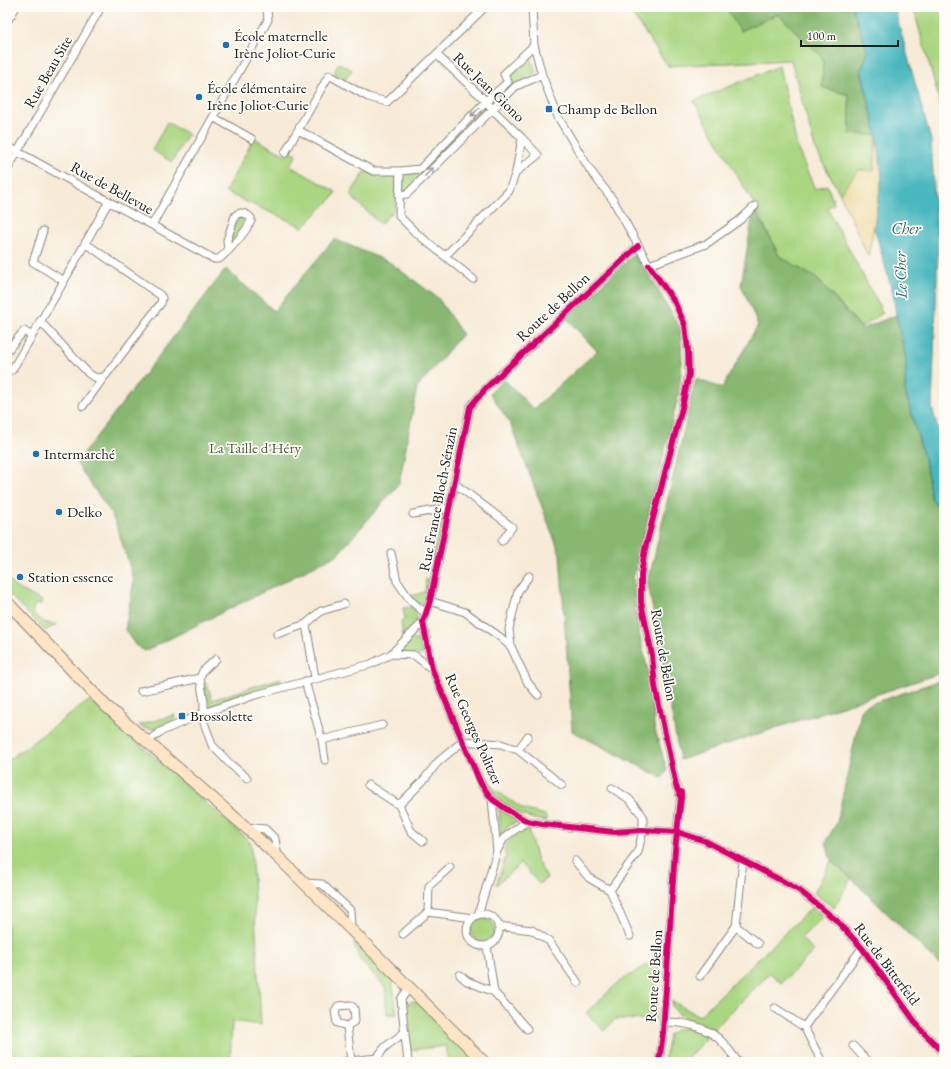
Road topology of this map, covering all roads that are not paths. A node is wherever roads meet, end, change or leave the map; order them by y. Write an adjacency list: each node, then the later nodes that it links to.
1 (16, 7): 6 (street)
2 (101, 7): 19 (street, Rue Beau Site)
3 (485, 7): 8 (street)
4 (532, 7): 7 (street, Route de Bellon)
5 (267, 9): 14 (street)
6 (7, 22)
7 (534, 45): 9 (street, Route de Bellon); 10 (street)
8 (437, 55): 12 (street, Rue Jean Giono); 15 (street)
9 (542, 75): 11 (street); 30 (street, Route de Bellon)
10 (508, 82): 11 (street); 12 (street)
11 (513, 89): 13 (street)
12 (486, 101): 13 (street, Rue Jean Giono); 22 (street, one-way to 22)
13 (492, 109): 16 (street, Rue Jean Giono); 24 (street, one-way to 13)
14 (213, 117): 17 (street); 27 (street)
15 (298, 130): 20 (street); 22 (street)
16 (522, 138): 23 (street, Rue Jean Giono); 23 (street, Rue Jean Giono)
17 (252, 139)
18 (7, 146): 19 (street, Rue de Bellevue)
19 (18, 152): 21 (street, Rue Beau Site); 25 (street, Rue de Bellevue)
20 (285, 153)
21 (7, 170)
22 (400, 171): 24 (street)
23 (516, 172): 32 (street, Rue Jean Giono)
24 (399, 195): 32 (street)
25 (109, 201): 27 (street, Rue de Bellevue); 29 (street)
26 (755, 206): 33 (street)
27 (152, 225): 31 (street, Rue de Bellevue)
28 (43, 231): 35 (street)
29 (85, 243): 35 (street); 40 (street)
30 (638, 246): 33 (street, Route de Bellon); 41 (street, Route de Bellon)
31 (228, 251): 31 (street)
32 (445, 256): 34 (street)
33 (649, 265): 83 (street, Route de Bellon)
34 (473, 279)
35 (64, 280): 36 (street)
36 (40, 321): 37 (street); 40 (street)
37 (32, 336): 38 (street); 39 (street)
38 (7, 351)
39 (7, 367)
40 (104, 377): 42 (street)
41 (486, 386): 43 (street, Rue France Bloch-Sérazin)
42 (82, 406)
43 (454, 483): 44 (street, Rue France Bloch-Sérazin); 46 (street, Rue France Bloch-Sérazin)
44 (449, 508): 45 (street, Rue France Bloch-Sérazin); 50 (street, Rue France Bloch-Sérazin)
45 (413, 514)
46 (502, 541)
47 (391, 553): 52 (street, Rue France Bloch-Sérazin)
48 (529, 576): 55 (street)
49 (7, 602): 71 (main road)
50 (430, 602): 52 (street, Rue France Bloch-Sérazin); 57 (street)
51 (344, 604): 54 (street)
52 (425, 613): 53 (street, Rue France Bloch-Sérazin)
53 (423, 622): 59 (street); 61 (street, Rue Georges Politzer)
54 (306, 624): 56 (street); 63 (street)
55 (509, 629): 57 (street); 58 (street)
56 (277, 634)
57 (500, 637): 58 (street)
58 (511, 647): 66 (street)
59 (391, 654): 61 (street); 63 (street)
60 (216, 659): 62 (street)
61 (432, 669): 72 (street, Rue Georges Politzer)
62 (200, 678): 65 (street); 67 (street)
63 (315, 678): 64 (street)
64 (305, 681): 67 (street); 70 (street)
65 (141, 691)
66 (538, 695)
67 (202, 714): 71 (street); 75 (street)
68 (382, 726): 70 (street)
69 (528, 736): 73 (street, Rue Georges Politzer)
70 (322, 740): 74 (street)
71 (148, 741): 102 (main road)
72 (463, 741): 73 (street, Rue Georges Politzer); 79 (street, Rue Georges Politzer); 80 (street, Rue Georges Politzer)
73 (518, 750): 77 (street, Rue Georges Politzer)
74 (325, 760)
75 (247, 778)
76 (368, 785): 80 (street)
77 (562, 785)
78 (612, 788): 82 (street)
79 (492, 799): 81 (street, Rue Georges Politzer); 85 (street)
80 (399, 804): 84 (street)
81 (528, 821): 82 (street, Rue Georges Politzer); 85 (street)
82 (643, 830): 83 (street, Rue Georges Politzer); 89 (street)
83 (677, 832): 86 (street, Rue de Bitterfeld); 105 (street, Route de Bellon)
84 (423, 841)
85 (497, 851): 91 (street)
86 (743, 860): 93 (street); 98 (street, Rue de Bitterfeld)
87 (575, 861): 89 (street)
88 (450, 867): 90 (street)
89 (610, 890): 95 (street)
90 (428, 912): 91 (street); 94 (street)
91 (475, 916): 92 (street); 97 (street)
92 (498, 926): 97 (street); 101 (street)
93 (736, 926): 96 (street); 100 (street)
94 (403, 934)
95 (630, 936)
96 (758, 944)
97 (487, 946): 103 (street)
98 (862, 948): 107 (street); 111 (street, Rue de Bitterfeld)
99 (460, 975): 103 (street)
100 (700, 976)
101 (578, 983)
102 (409, 988): 109 (street); 116 (main road)
103 (494, 992): 108 (street)
104 (775, 1008): 107 (street)
105 (664, 1022): 117 (street, Route de Bellon); 118 (street)
106 (347, 1026): 113 (street)
107 (804, 1026): 119 (street)
108 (527, 1029)
109 (404, 1032): 112 (street); 115 (street)
110 (853, 1046): 120 (street)
111 (944, 1053)
112 (376, 1060): 113 (street)
113 (351, 1061): 114 (street)
114 (342, 1062)
115 (408, 1062)
116 (484, 1062)
117 (658, 1062)
118 (738, 1062)
119 (822, 1062)
120 (868, 1062)

